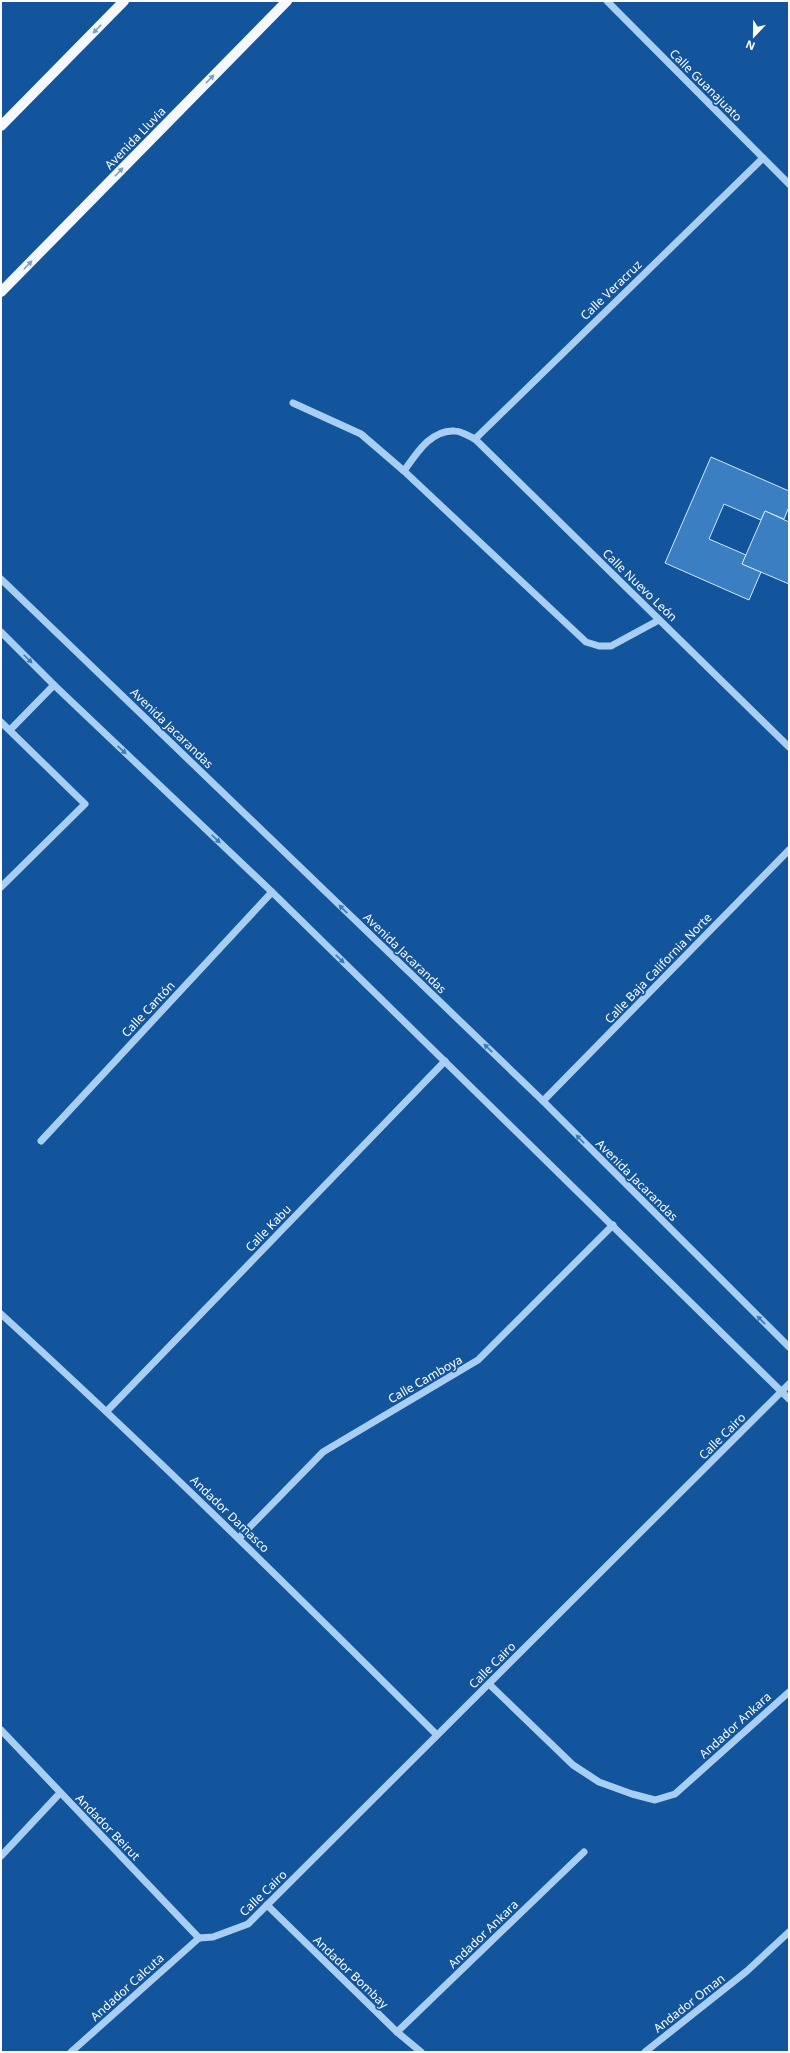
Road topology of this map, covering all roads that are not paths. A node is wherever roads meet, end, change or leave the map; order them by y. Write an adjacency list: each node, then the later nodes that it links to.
1 (124, 1): 4 (main road, one-way to 4)
2 (287, 1): 7 (main road, Avenida Lluvia, one-way to 2)
3 (607, 1): 5 (street, Calle Guanajuato)
4 (1, 126)
5 (762, 158): 6 (street, Calle Guanajuato); 9 (street, Calle Veracruz)
6 (789, 184)
7 (1, 292)
8 (293, 403): 10 (street)
9 (475, 439): 10 (street, Calle Nuevo León); 12 (street, Calle Nuevo León)
10 (404, 470): 12 (street)
11 (1, 579): 22 (street, Avenida Jacarandas, one-way to 11)
12 (659, 620): 17 (street, Calle Nuevo León)
13 (1, 632): 14 (street, one-way to 14)
14 (54, 685): 16 (street); 20 (street, one-way to 20)
15 (1, 722): 16 (street)
16 (10, 730): 19 (street)
17 (789, 747)
18 (789, 850): 22 (street, Calle Baja California Norte)
19 (1, 887)
20 (272, 892): 21 (street, one-way to 21); 23 (street, Calle Cantón)
21 (445, 1061): 24 (street); 30 (street, Calle Kabu)
22 (543, 1101): 26 (street, Avenida Jacarandas, one-way to 22)
23 (41, 1141)
24 (613, 1225): 28 (street); 31 (street, Calle Camboya)
25 (1, 1314): 30 (street, Andador Damasco)
26 (789, 1347)
27 (789, 1384): 28 (street, Calle Cairo)
28 (781, 1392): 29 (street); 32 (street, Calle Cairo)
29 (789, 1399)
30 (107, 1411): 31 (street, Andador Damasco)
31 (239, 1538): 35 (street, Andador Damasco)
32 (489, 1684): 33 (street, Andador Ankara); 35 (street, Calle Cairo)
33 (789, 1692)
34 (1, 1730): 36 (street, Andador Beirut)
35 (438, 1735): 39 (street, Calle Cairo)
36 (60, 1793): 38 (street); 41 (street, Andador Beirut)
37 (584, 1852): 42 (street, Andador Ankara)
38 (1, 1856)
39 (267, 1905): 41 (street, Calle Cairo); 42 (street, Andador Bombay)
40 (789, 1932): 45 (street, Andador Oman)
41 (199, 1938): 43 (street, Andador Calcuta)
42 (397, 2032): 44 (street, Andador Bombay)
43 (71, 2052)
44 (420, 2052)
45 (645, 2052)

